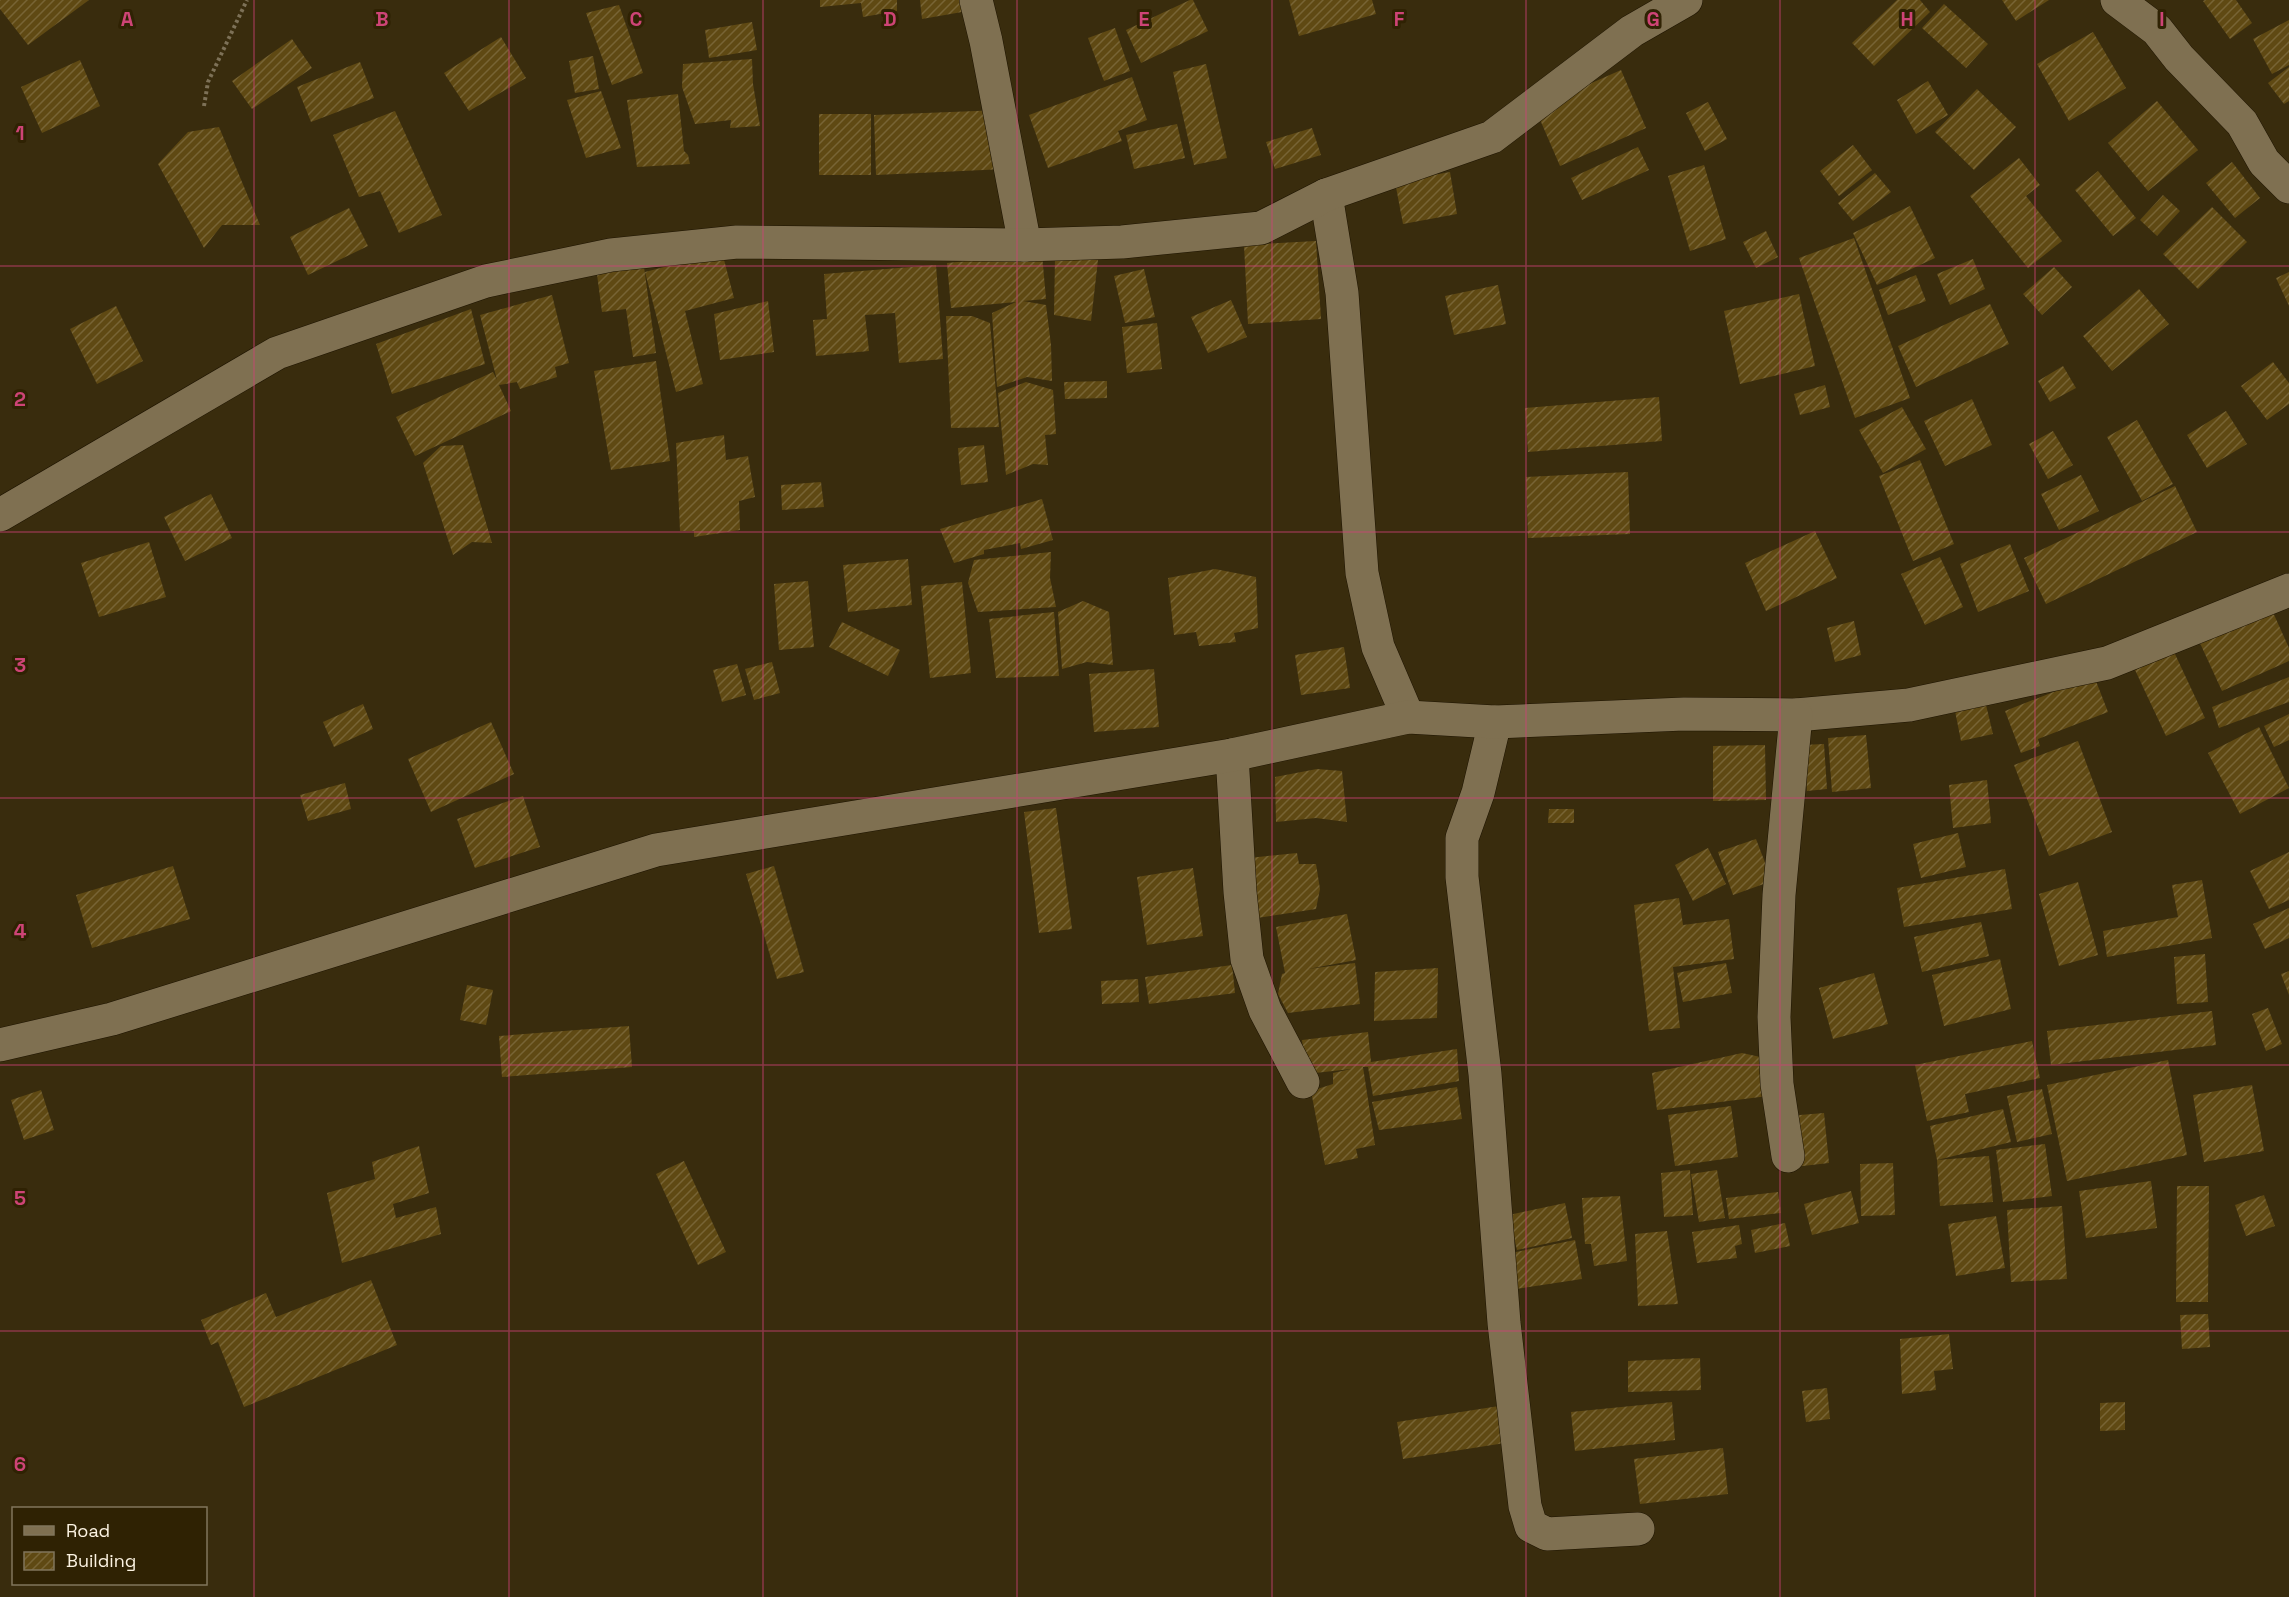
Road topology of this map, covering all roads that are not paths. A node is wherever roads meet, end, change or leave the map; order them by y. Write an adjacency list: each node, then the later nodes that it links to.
1 (976, 0): 6 (street)
2 (1686, 0): 5 (street)
3 (2117, 0): 4 (street)
4 (2289, 187)
5 (1326, 195): 6 (street); 10 (street)
6 (1025, 245): 7 (street)
7 (0, 515)
8 (2289, 590): 9 (street)
9 (1796, 715): 11 (street); 15 (street)
10 (1408, 717): 11 (street); 12 (street)
11 (1495, 722): 16 (street)
12 (1232, 755): 13 (street); 14 (street)
13 (0, 1045)
14 (1302, 1082)
15 (1788, 1156)
16 (1638, 1529)

